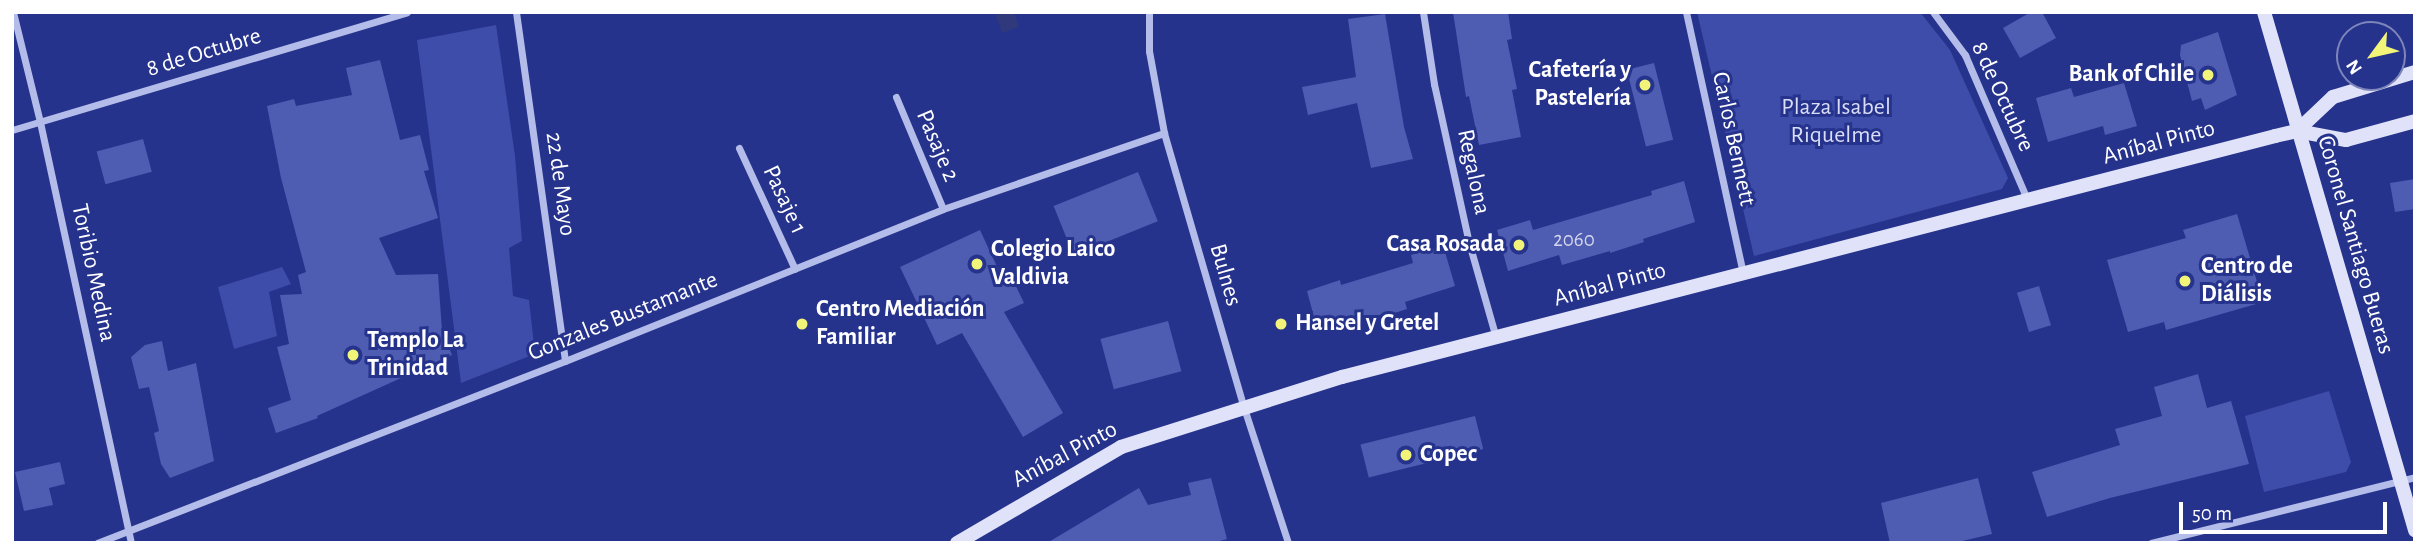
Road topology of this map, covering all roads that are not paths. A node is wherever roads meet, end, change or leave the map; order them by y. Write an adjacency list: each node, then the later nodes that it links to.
1 (13, 12): 12 (street, Toribio Medina)
2 (407, 12): 12 (street, 8 de Octubre)
3 (516, 12): 22 (street, 22 de Mayo)
4 (1149, 12): 15 (street, Bulnes)
5 (1423, 12): 21 (street, Regalona)
6 (1686, 12): 20 (street, Carlos Bennett)
7 (1933, 12): 17 (street, 8 de Octubre)
8 (2264, 12): 14 (main road, Coronel Santiago Bueras)
9 (2415, 72): 14 (main road)
10 (896, 97): 18 (street, Pasaje 2)
11 (2415, 121): 14 (main road)
12 (40, 122): 13 (street, 8 de Octubre); 26 (street, Toribio Medina)
13 (12, 130)
14 (2298, 131): 17 (main road, Aníbal Pinto); 24 (main road, Coronel Santiago Bueras)
15 (1164, 132): 18 (street, Gonzales Bustamante); 23 (street, Bulnes)
16 (739, 148): 19 (street, Pasaje 1)
17 (2028, 202): 20 (main road, Aníbal Pinto)
18 (943, 209): 19 (street, Gonzales Bustamante)
19 (795, 269): 22 (street, Gonzales Bustamante)
20 (1743, 274): 21 (main road, Aníbal Pinto)
21 (1497, 338): 23 (main road, Aníbal Pinto)
22 (565, 361): 26 (street, Gonzales Bustamante)
23 (1244, 408): 29 (main road, Aníbal Pinto); 30 (street, Bulnes)
24 (2407, 479): 25 (main road, Coronel Santiago Bueras); 31 (street)
25 (2415, 530)
26 (129, 533): 27 (street, Gonzales Bustamante); 28 (street, Toribio Medina)
27 (97, 543)
28 (131, 543)
29 (957, 543)
30 (1288, 543)
31 (2151, 543)

